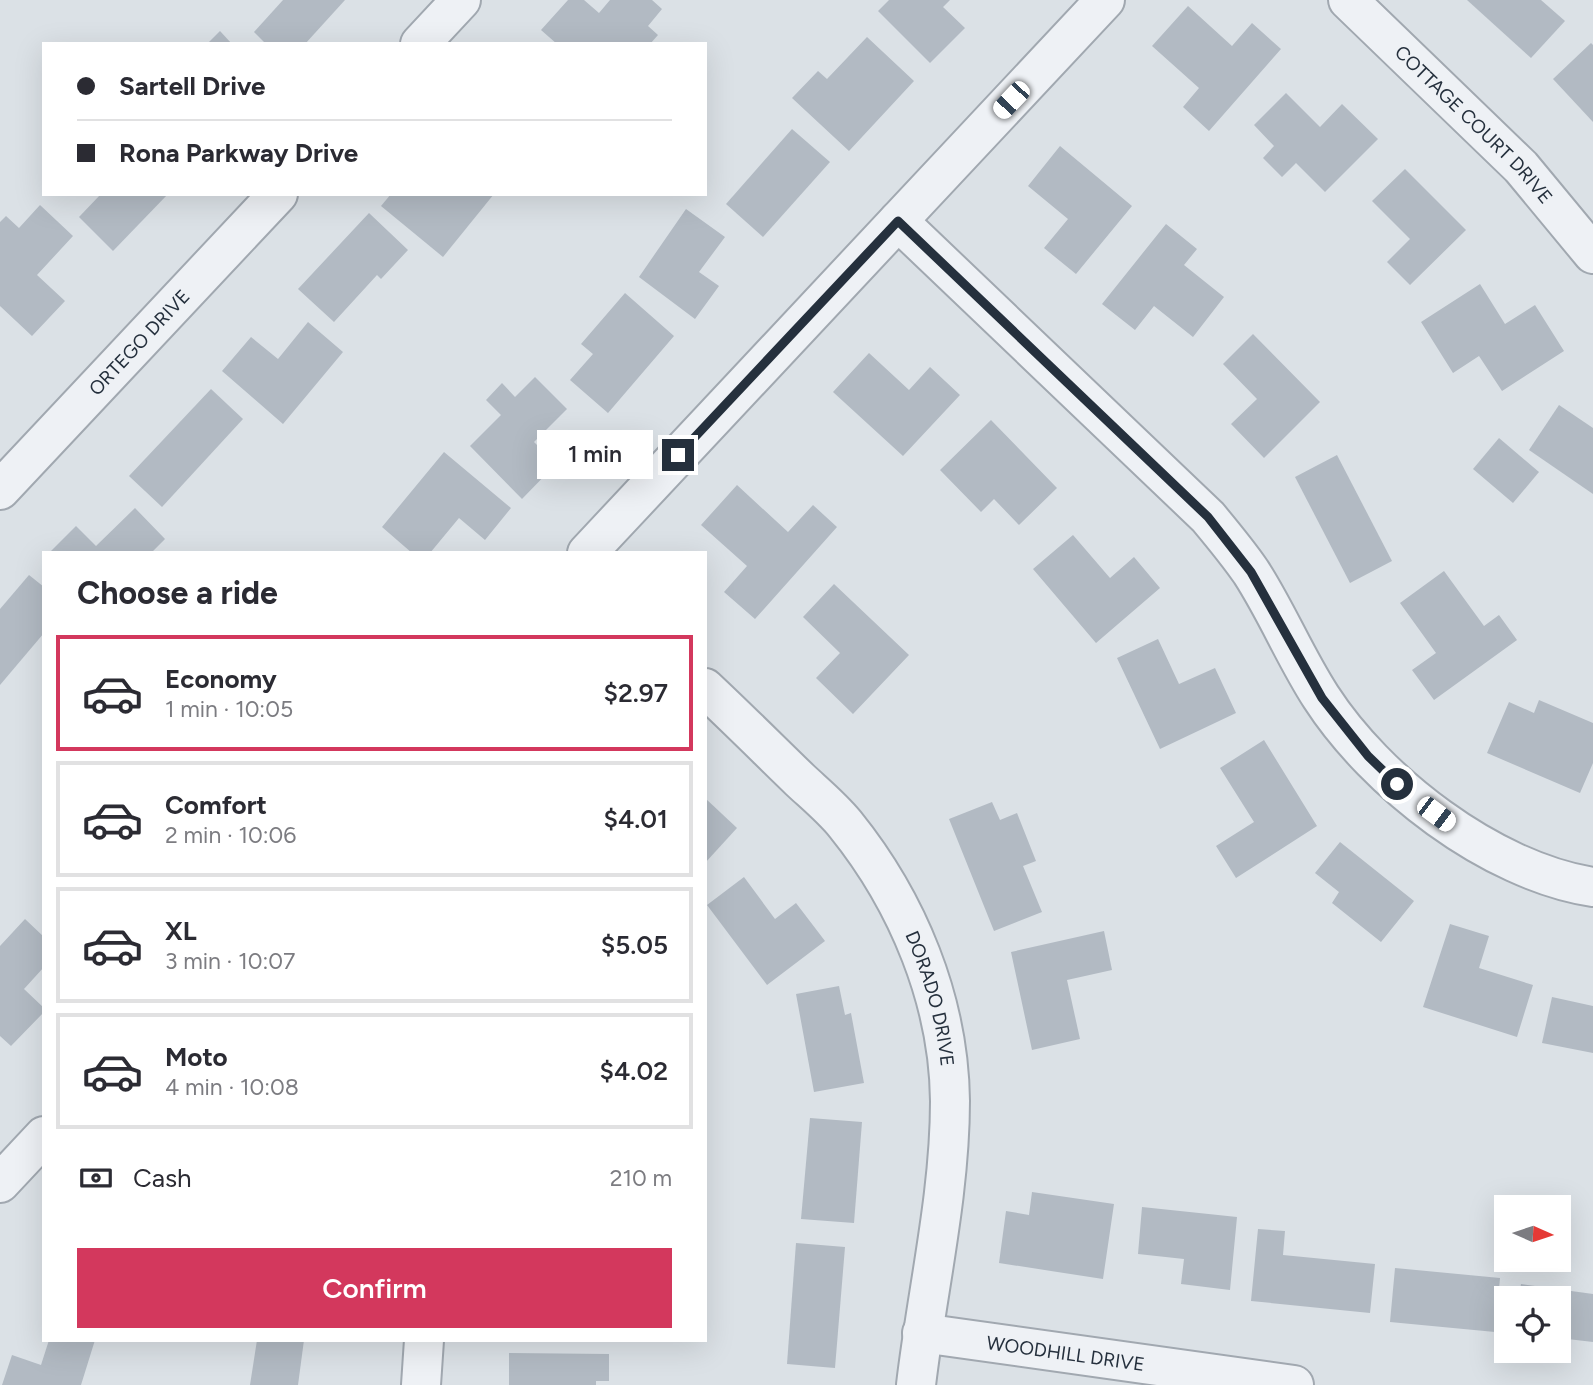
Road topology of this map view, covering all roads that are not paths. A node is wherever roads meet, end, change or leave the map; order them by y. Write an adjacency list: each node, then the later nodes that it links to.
1 (461, 0): 4 (street)
2 (1105, 0): 6 (street)
3 (1348, 0): 7 (street, COTTAGE COURT DRIVE)
4 (421, 42)
5 (276, 196): 8 (street, ORTEGO DRIVE)
6 (898, 221): 9 (street); 11 (street)
7 (1593, 254)
8 (0, 490)
9 (589, 551)
10 (707, 690): 14 (street, DORADO DRIVE)
11 (1593, 887)
12 (42, 1138): 13 (street)
13 (0, 1183)
14 (922, 1333): 17 (street, DORADO DRIVE); 18 (street, WOODHILL DRIVE)
15 (424, 1342): 16 (street)
16 (421, 1385)
17 (916, 1385)
18 (1294, 1385)

